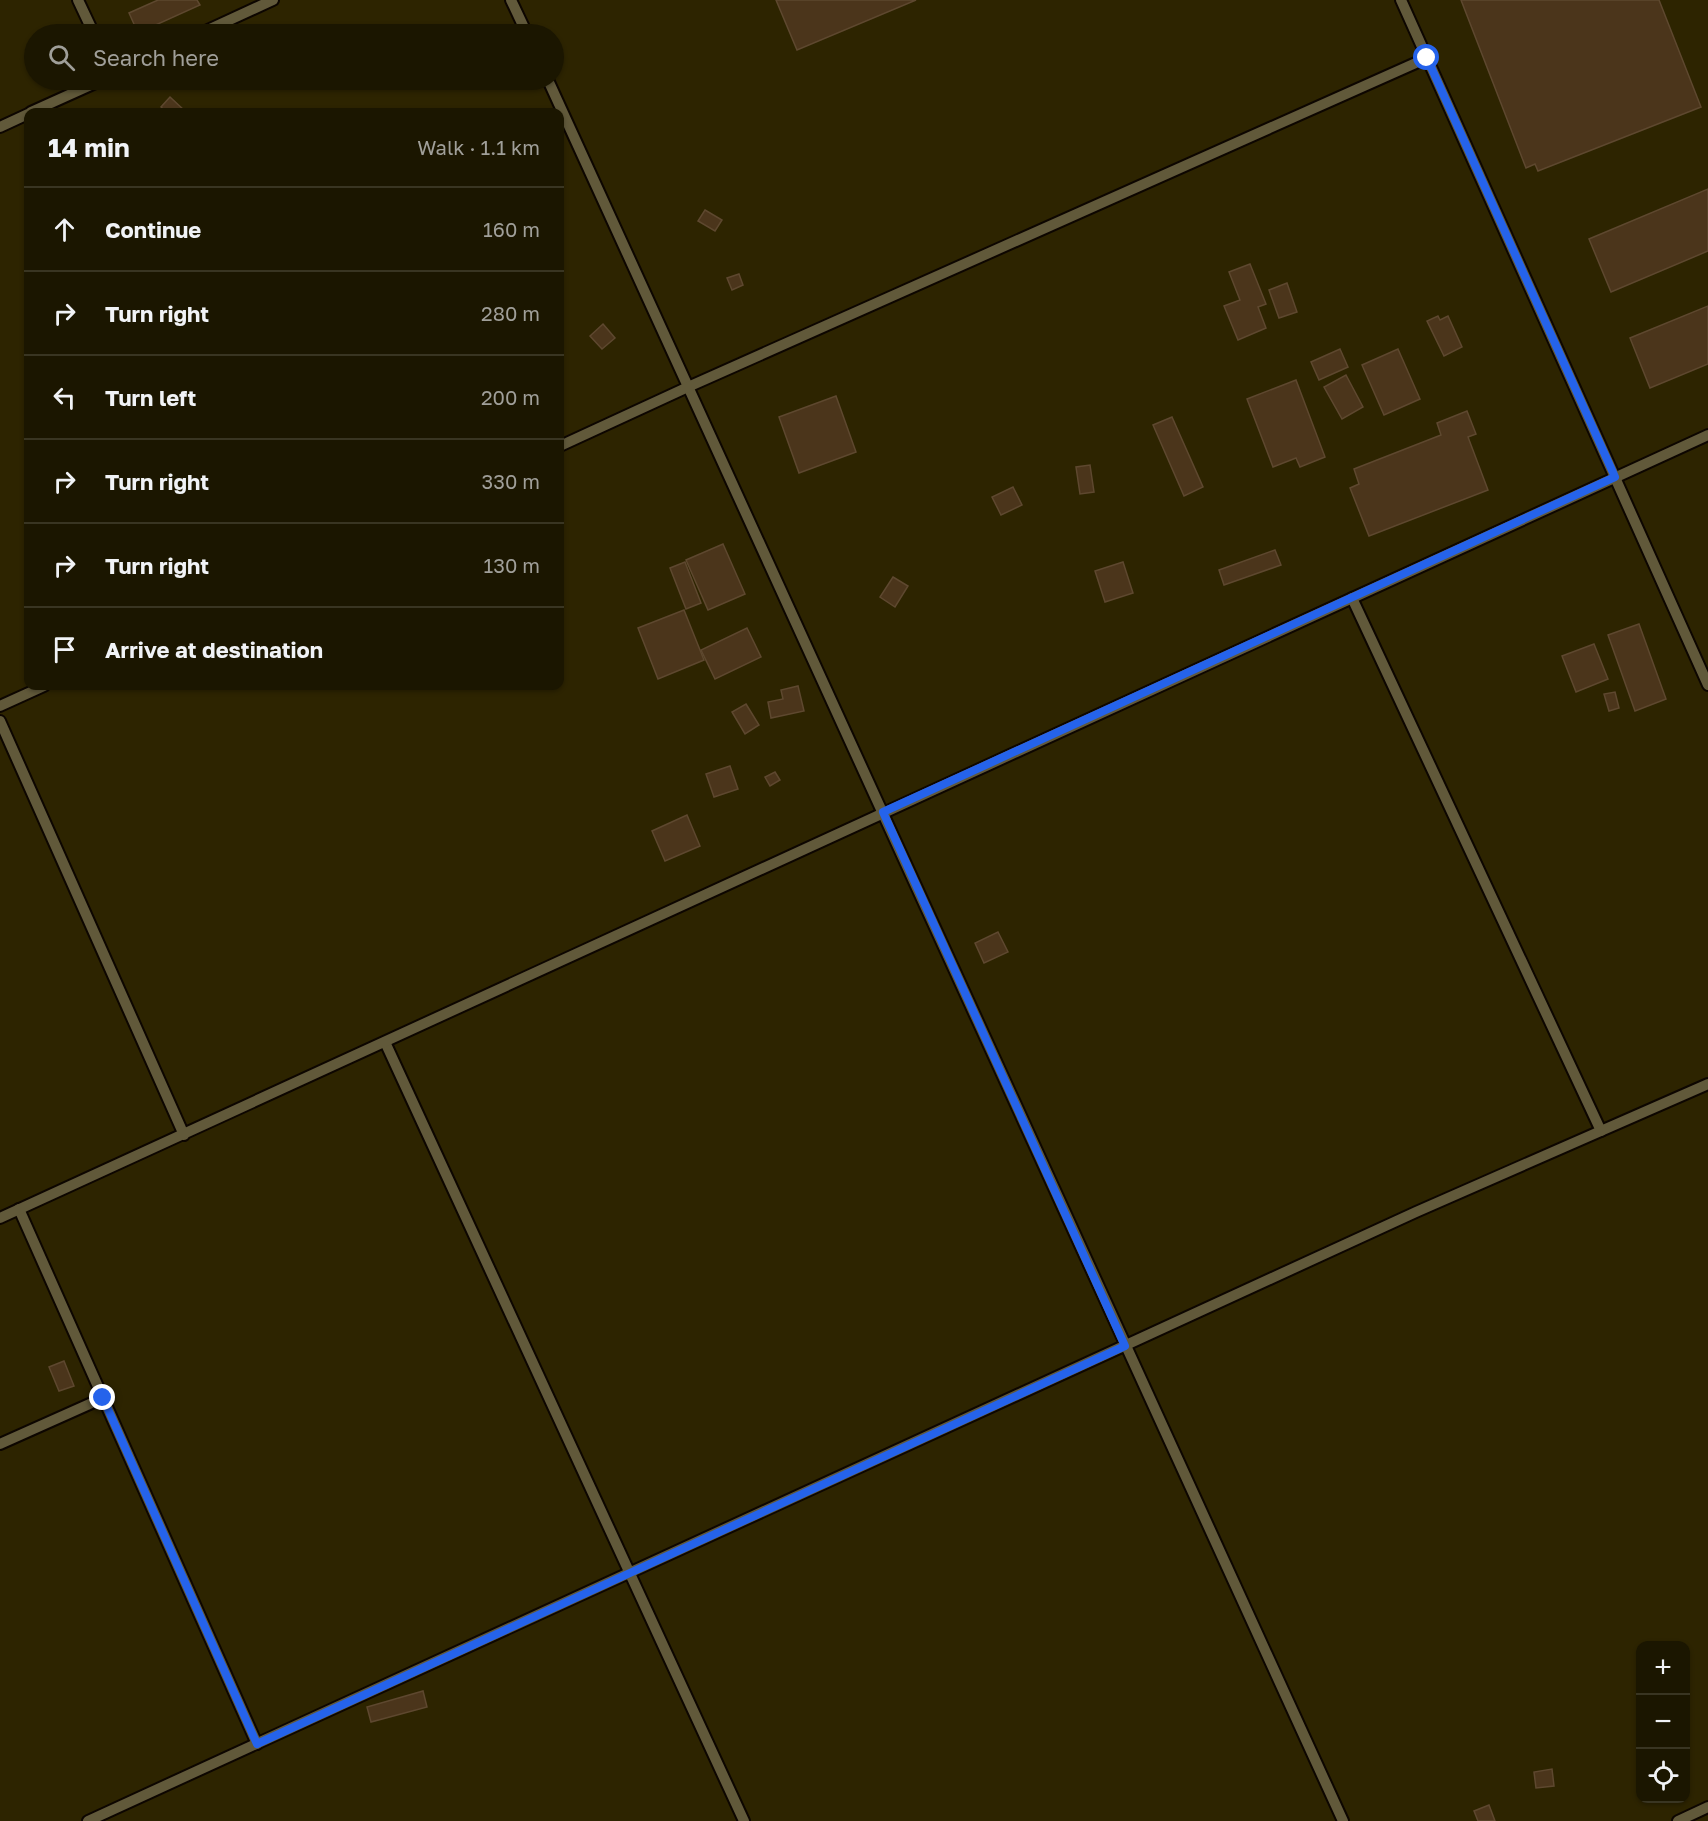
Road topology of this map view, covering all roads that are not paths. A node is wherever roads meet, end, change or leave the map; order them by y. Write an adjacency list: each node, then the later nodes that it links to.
1 (78, 0): 5 (lane)
2 (273, 0): 6 (lane)
3 (512, 0): 7 (lane)
4 (1401, 0): 8 (lane)
5 (89, 24)
6 (221, 24)
7 (523, 24)
8 (1427, 58): 16 (lane); 19 (lane)
9 (80, 90): 11 (lane)
10 (553, 90): 12 (lane)
11 (41, 108)
12 (561, 108)
13 (564, 115): 16 (lane)
14 (24, 116): 15 (lane)
15 (0, 127)
16 (688, 387): 18 (lane); 25 (lane)
17 (1708, 435): 19 (lane)
18 (564, 444)
19 (1615, 477): 20 (lane); 21 (lane)
20 (1352, 598): 25 (lane); 28 (lane)
21 (1708, 685)
22 (35, 690): 23 (lane)
23 (0, 706)
24 (0, 721): 29 (lane)
25 (883, 812): 26 (lane); 32 (lane)
26 (385, 1042): 29 (lane); 35 (lane)
27 (1708, 1084): 28 (lane)
28 (1600, 1131): 32 (lane)
29 (184, 1135): 30 (lane)
30 (19, 1209): 31 (lane); 33 (lane)
31 (0, 1218)
32 (1125, 1346): 35 (lane); 40 (lane)
33 (103, 1398): 34 (lane); 36 (lane)
34 (0, 1444)
35 (631, 1572): 36 (lane); 39 (lane)
36 (257, 1744): 38 (lane)
37 (1708, 1807): 41 (lane)
38 (88, 1821)
39 (744, 1821)
40 (1343, 1821)
41 (1678, 1821)

